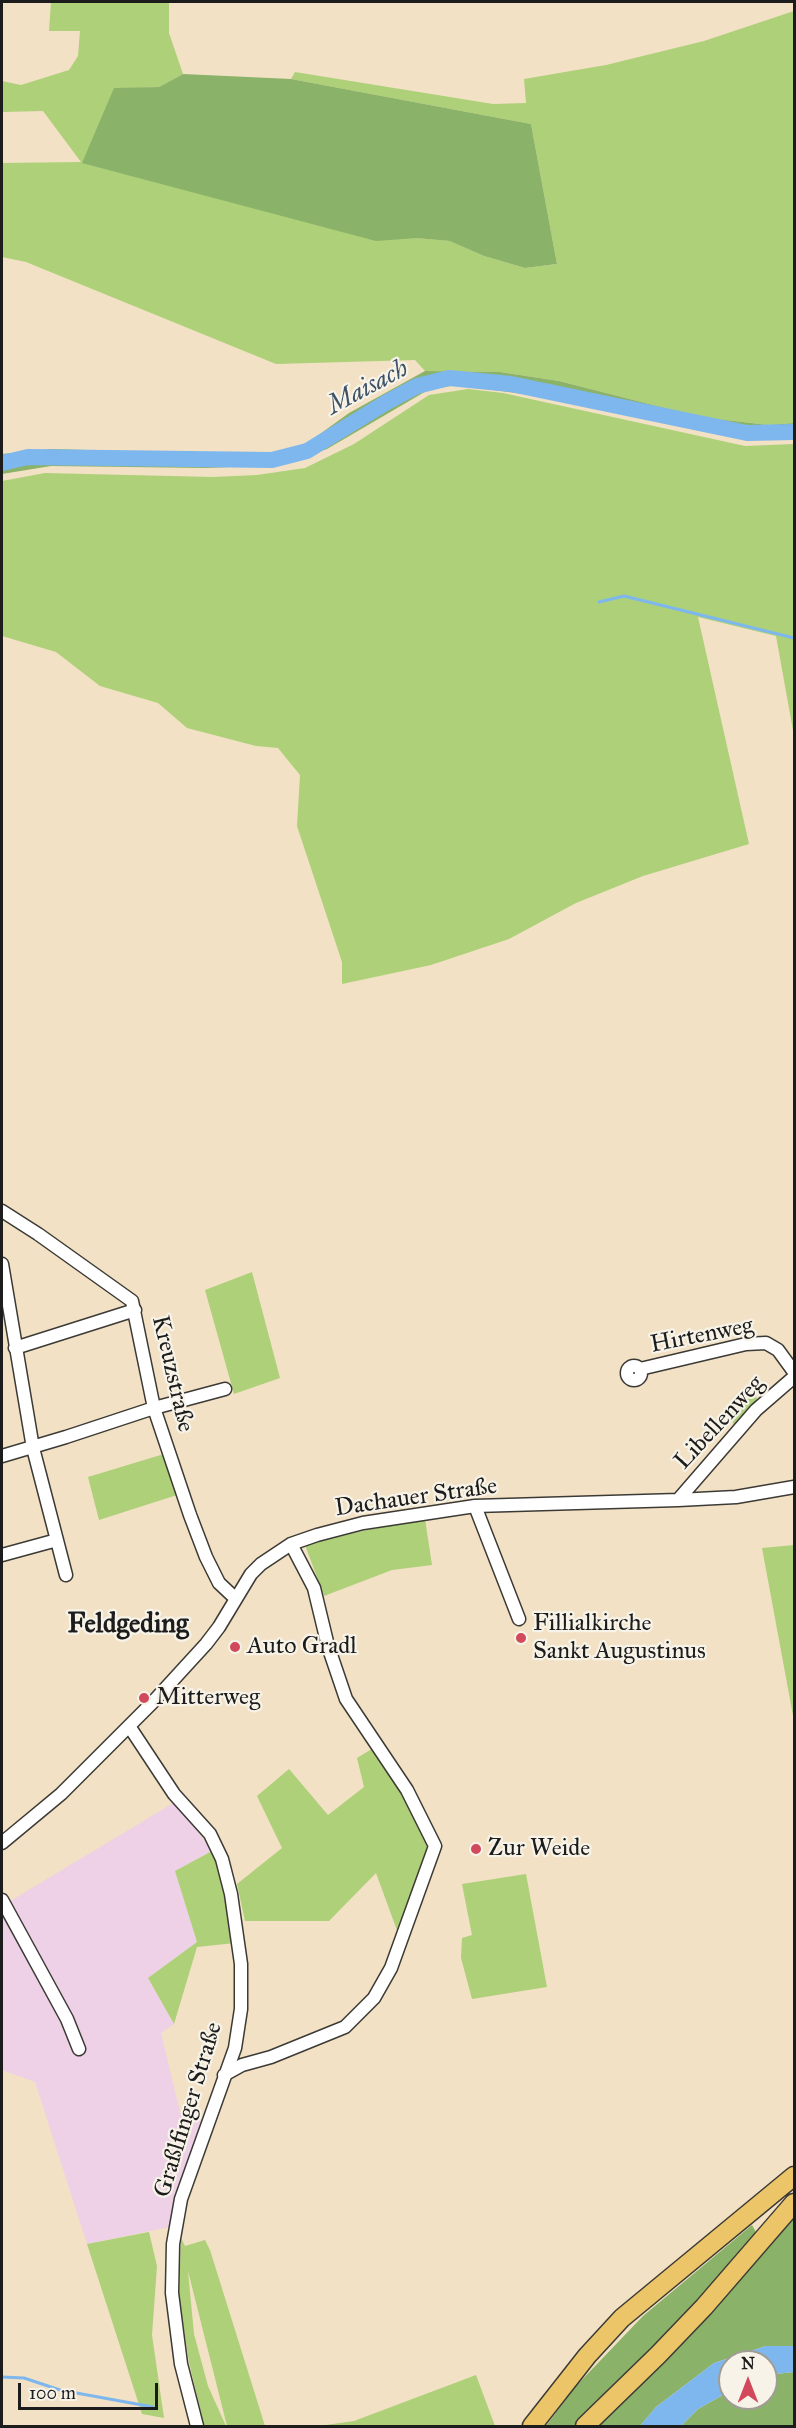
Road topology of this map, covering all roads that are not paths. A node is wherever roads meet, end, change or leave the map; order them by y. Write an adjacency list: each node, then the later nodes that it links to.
1 (2, 1211): 3 (street, Kreuzstraße)
2 (2, 1264): 4 (street)
3 (135, 1310): 4 (street); 9 (street, Kreuzstraße)
4 (15, 1348): 10 (street)
5 (640, 1369): 6 (street, Hirtenweg)
6 (795, 1372)
7 (795, 1377): 13 (street, Libellenweg)
8 (225, 1389): 9 (street)
9 (154, 1408): 10 (street); 19 (street, Kreuzstraße)
10 (33, 1448): 11 (street); 15 (street)
11 (2, 1456)
12 (795, 1487): 13 (street, Dachauer Straße)
13 (678, 1500): 14 (street, Dachauer Straße)
14 (475, 1506): 16 (street, Dachauer Straße); 20 (street)
15 (57, 1540): 17 (street); 18 (street)
16 (291, 1544): 19 (street, Dachauer Straße); 25 (street)
17 (2, 1555)
18 (66, 1575)
19 (236, 1599): 21 (street, Dachauer Straße)
20 (519, 1619)
21 (129, 1726): 22 (street, Dachauer Straße); 25 (street, Graßlfinger Straße)
22 (2, 1843)
23 (2, 1900): 24 (street)
24 (79, 2049)
25 (224, 2075): 28 (street, Graßlfinger Straße)
26 (795, 2176): 29 (highway)
27 (795, 2203): 30 (highway)
28 (197, 2427)
29 (532, 2427)
30 (585, 2427)

